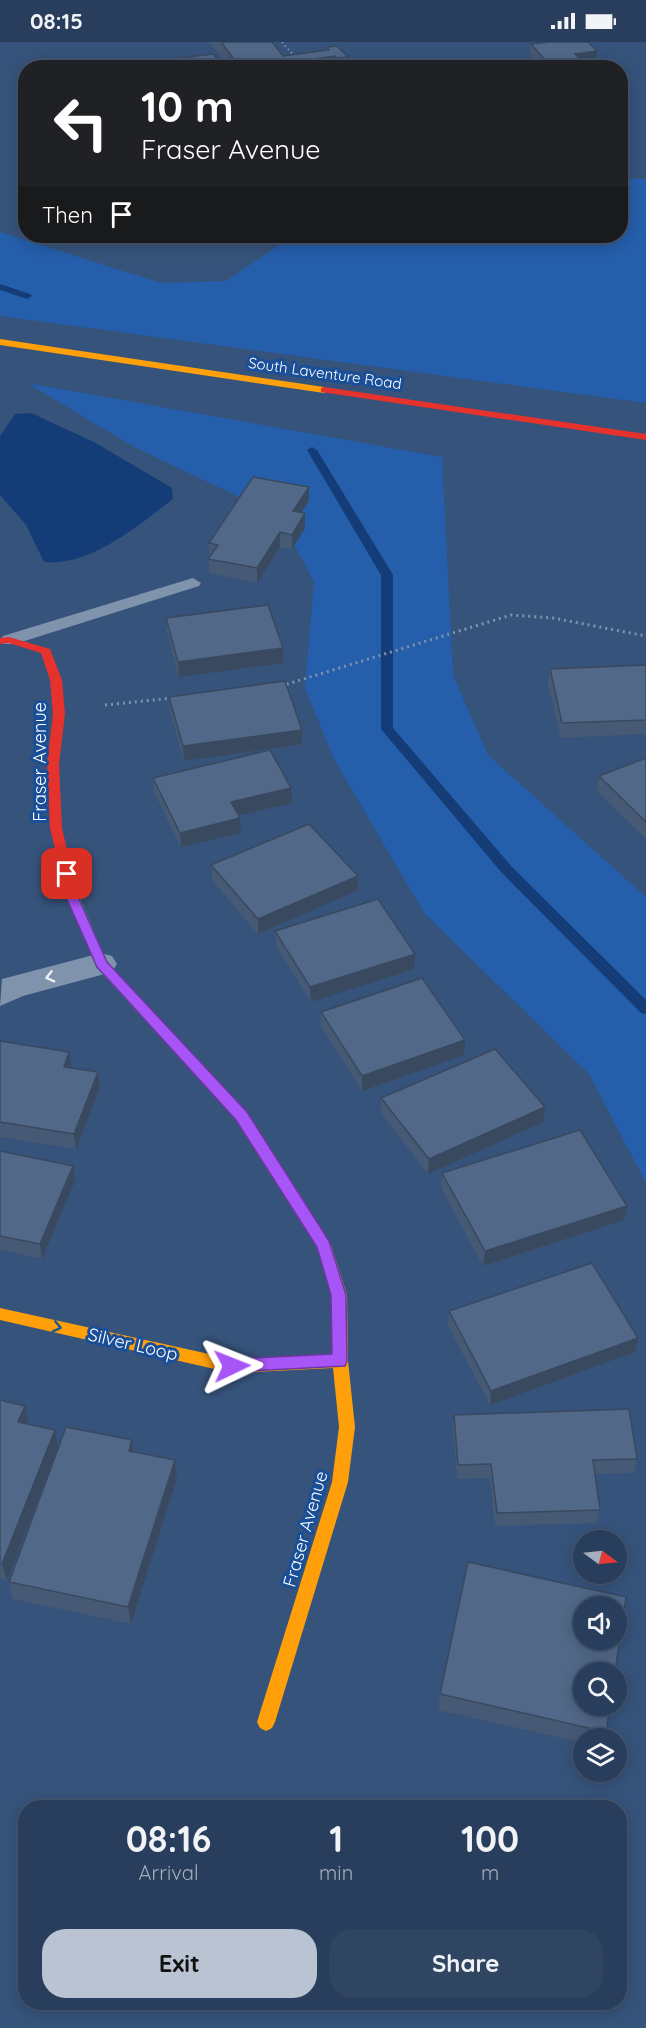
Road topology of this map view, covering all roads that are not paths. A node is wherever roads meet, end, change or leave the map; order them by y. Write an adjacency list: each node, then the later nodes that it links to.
1 (0, 342): 2 (street, South Laventure Road)
2 (646, 437)
3 (193, 583): 4 (lane)
4 (4, 641): 5 (street, Fraser Avenue)
5 (101, 964): 6 (street, one-way to 6); 8 (street, Fraser Avenue)
6 (0, 994)
7 (0, 1314): 8 (street, Silver Loop, one-way to 8)
8 (340, 1361): 9 (street, Fraser Avenue)
9 (266, 1722)

